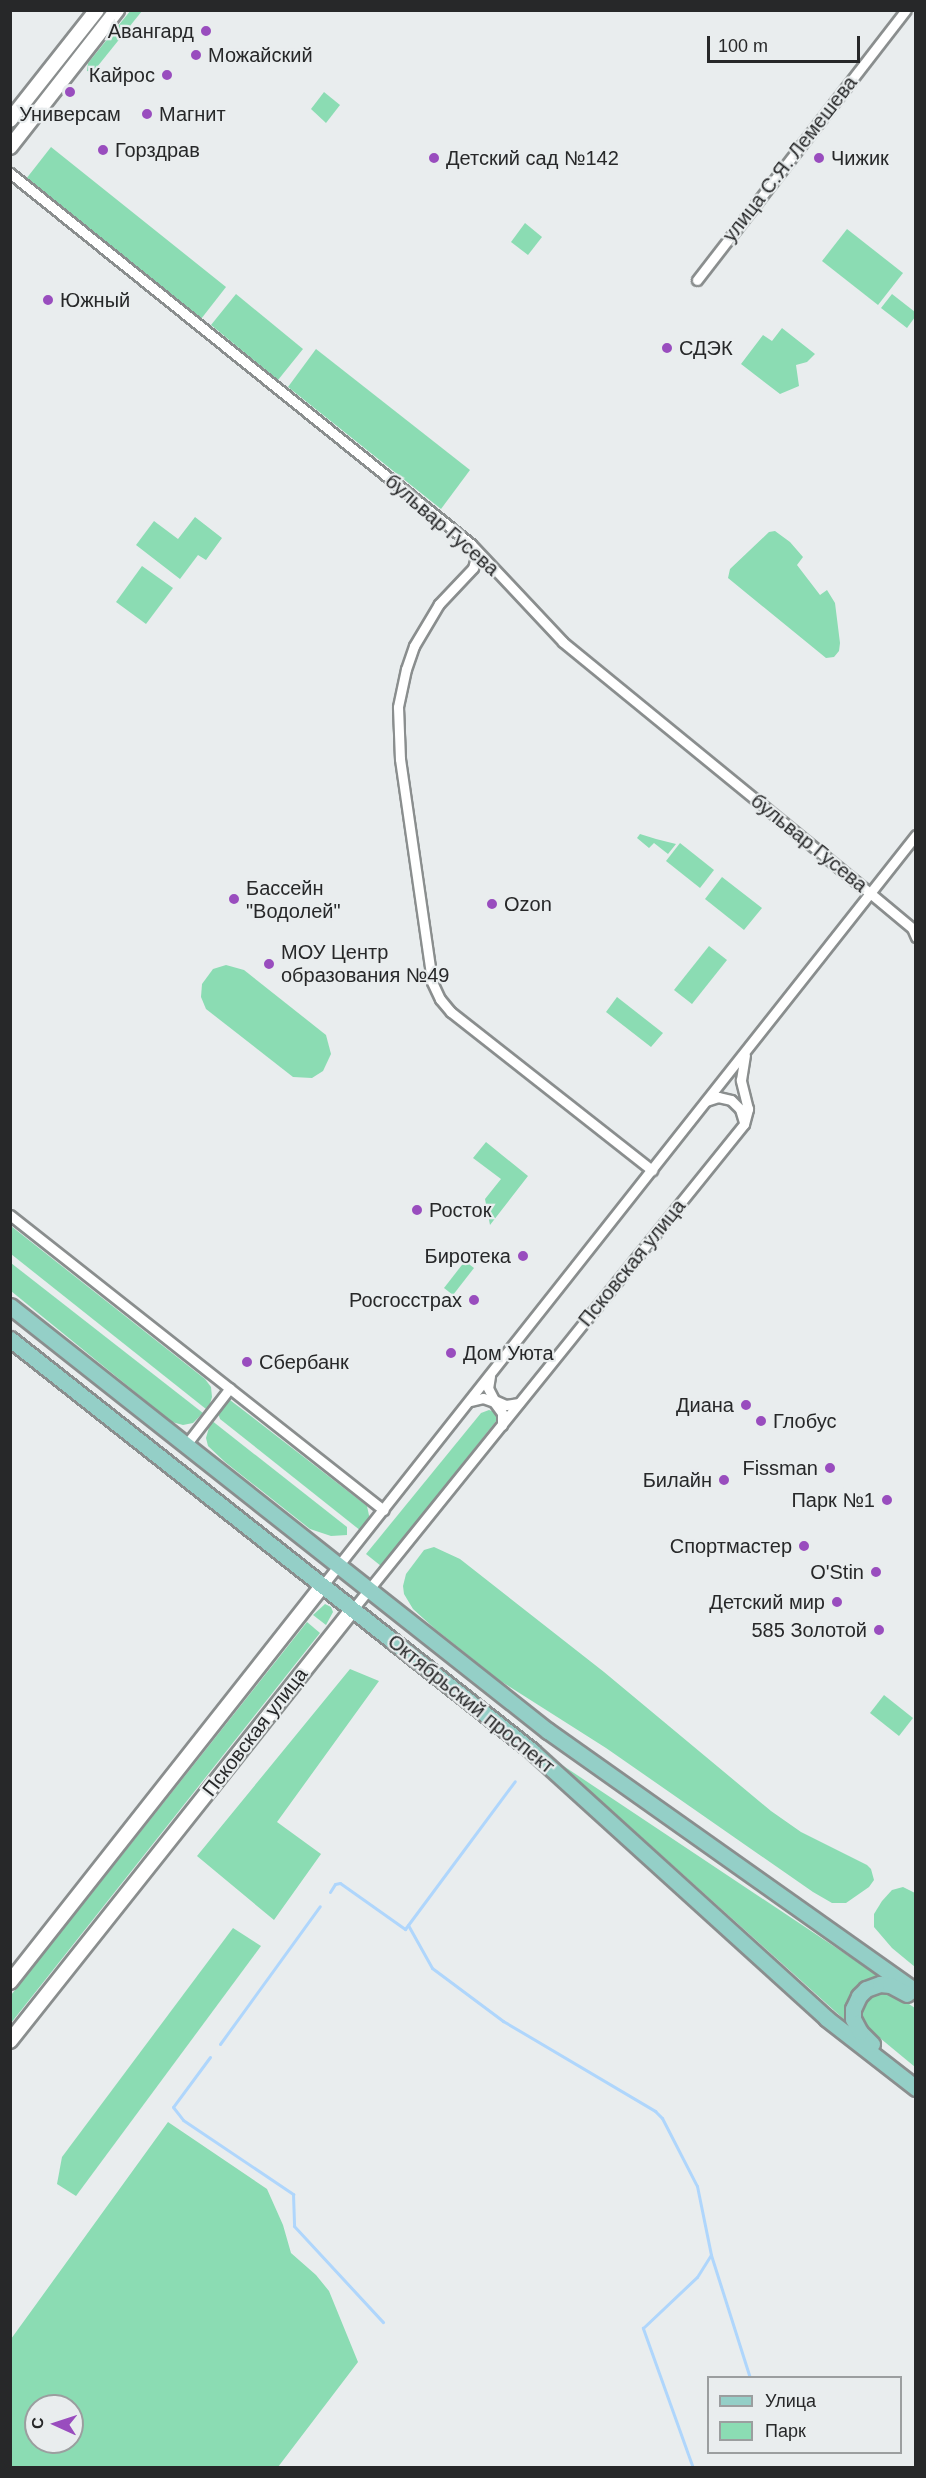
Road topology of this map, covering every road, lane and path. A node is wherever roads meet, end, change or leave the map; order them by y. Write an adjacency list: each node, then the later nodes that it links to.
1 (97, 10): 4 (main road)
2 (117, 10): 5 (main road)
3 (906, 10): 7 (street, улица С.Я. Лемешева)
4 (10, 120)
5 (10, 147)
6 (10, 173): 8 (street, бульвар Гусева)
7 (697, 280)
8 (471, 544): 10 (street, бульвар Гусева); 15 (street)
9 (915, 835): 10 (street, Псковская улица)
10 (870, 893): 11 (street, бульвар Гусева); 12 (street, Псковская улица)
11 (915, 937)
12 (746, 1050): 13 (street, Псковская улица); 14 (street, Псковская улица)
13 (706, 1101): 14 (street); 15 (street, Псковская улица)
14 (744, 1124): 21 (street, Псковская улица)
15 (652, 1170): 19 (street, Псковская улица)
16 (10, 1215): 20 (street)
17 (10, 1306): 24 (main road, Октябрьский проспект)
18 (10, 1339): 27 (main road, Октябрьский проспект)
19 (491, 1373): 21 (street); 22 (street, Псковская улица)
20 (230, 1388): 24 (street); 25 (street)
21 (521, 1401): 23 (street, Псковская улица)
22 (466, 1405): 23 (street); 25 (street, Псковская улица)
23 (502, 1425): 28 (street, Псковская улица)
24 (185, 1446): 26 (main road, Октябрьский проспект)
25 (383, 1510): 26 (street, Псковская улица)
26 (339, 1566): 27 (street, Псковская улица); 28 (main road, Октябрьский проспект)
27 (323, 1585): 29 (main road, Октябрьский проспект); 30 (main road, Псковская улица)
28 (369, 1590): 29 (street, Псковская улица); 31 (main road, Октябрьский проспект)
29 (353, 1609): 33 (main road, Псковская улица); 34 (main road, Октябрьский проспект)
30 (10, 1982)
31 (915, 1992)
32 (915, 1998): 34 (main road)
33 (10, 2041)
34 (914, 2087)

